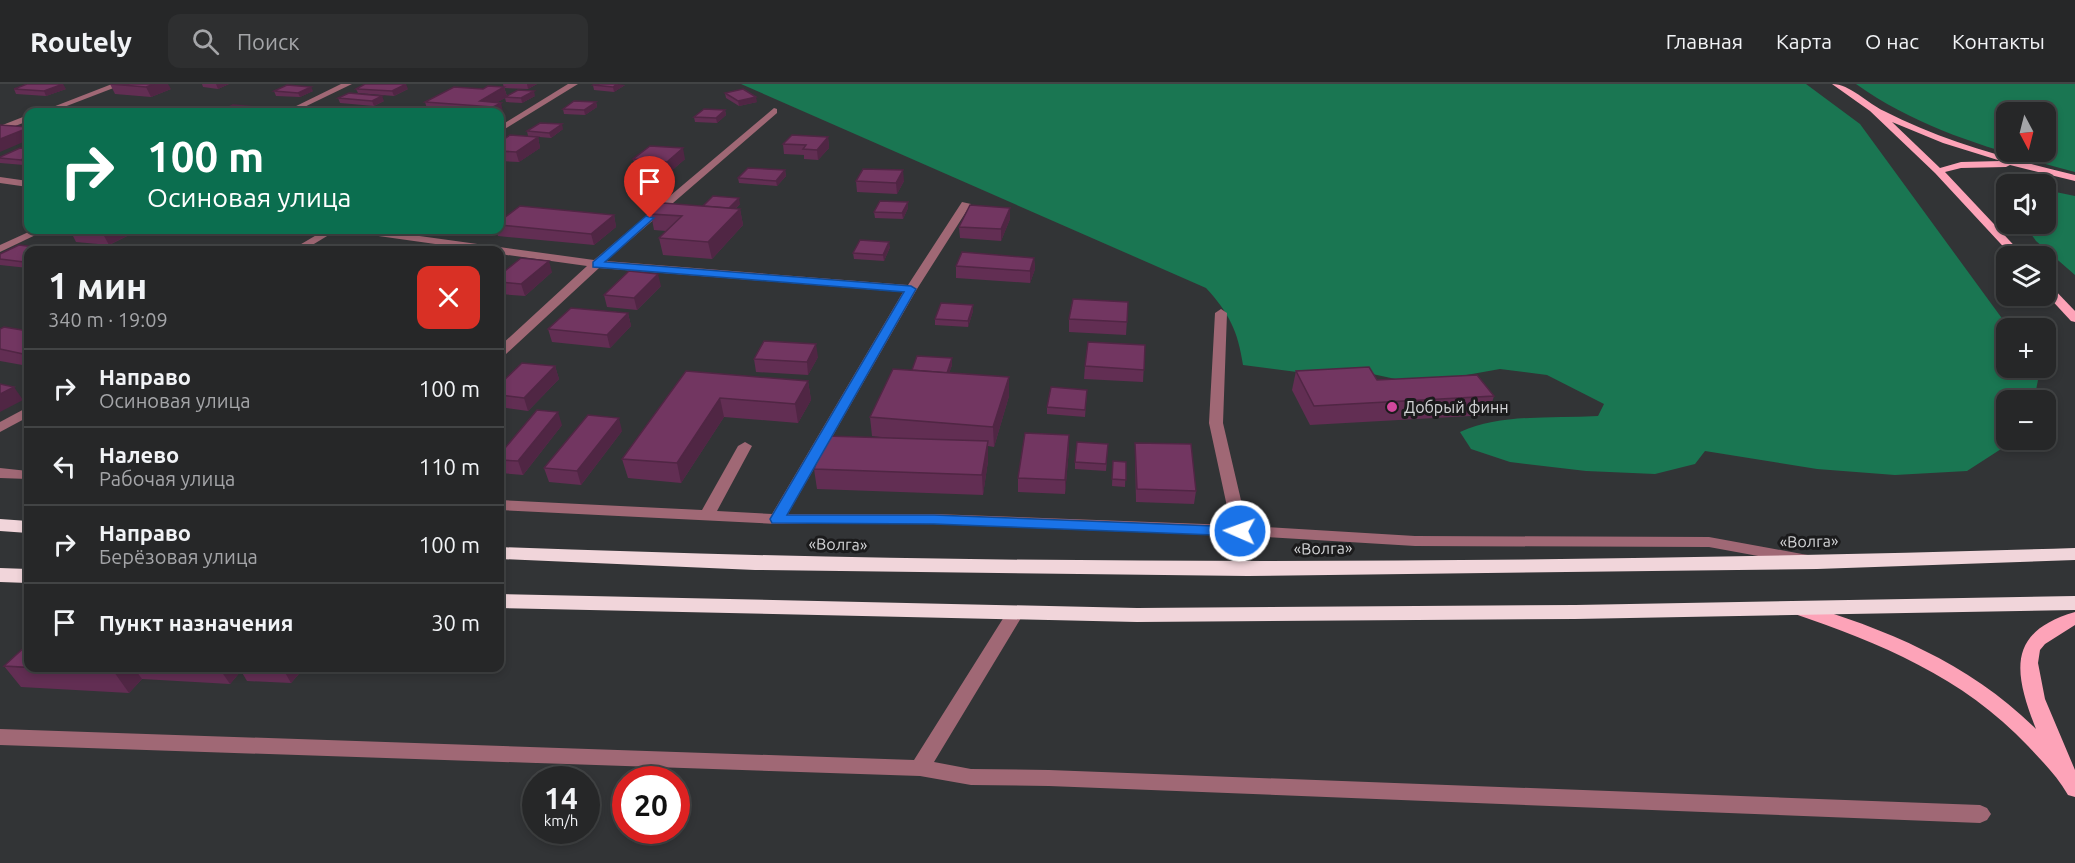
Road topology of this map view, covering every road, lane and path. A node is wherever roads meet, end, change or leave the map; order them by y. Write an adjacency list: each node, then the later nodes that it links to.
1 (120, 84): 5 (street)
2 (348, 84): 6 (street)
3 (574, 84): 10 (street)
4 (1836, 84): 7 (main road)
5 (55, 108)
6 (297, 108)
7 (1873, 109): 12 (main road); 13 (main road)
8 (774, 111): 27 (street)
9 (24, 120): 11 (street)
10 (504, 127)
11 (0, 129)
12 (1904, 138): 13 (main road); 14 (main road)
13 (2020, 164): 14 (main road); 15 (main road)
14 (1938, 171): 24 (main road)
15 (2075, 178)
16 (0, 180): 17 (street)
17 (24, 183)
18 (966, 204): 28 (street)
19 (32, 234): 25 (street)
20 (325, 234): 22 (street)
21 (385, 234): 23 (street)
22 (304, 246)
23 (469, 246)
24 (2009, 246)
25 (0, 249)
26 (504, 251): 27 (street)
27 (596, 264): 28 (street); 32 (street)
28 (911, 289): 40 (street)
29 (2056, 298): 31 (main road)
30 (1221, 313): 43 (street)
31 (2075, 318)
32 (504, 348)
33 (24, 413): 34 (street)
34 (0, 428)
35 (745, 446): 39 (street)
36 (0, 473): 37 (street)
37 (24, 475)
38 (504, 505): 39 (street)
39 (707, 515): 40 (street)
40 (777, 519): 43 (street)
41 (0, 525): 42 (highway)
42 (24, 527)
43 (1240, 531): 46 (street)
44 (504, 553): 46 (highway, «Волга»)
45 (2075, 554): 46 (highway, «Волга»)
46 (1817, 562)
47 (0, 575): 48 (highway)
48 (24, 576)
49 (504, 601): 52 (highway)
50 (2075, 603): 51 (highway)
51 (1795, 608): 52 (highway); 56 (main road)
52 (1016, 613): 55 (street)
53 (2075, 618): 56 (main road)
54 (0, 737): 55 (street)
55 (920, 768): 58 (street)
56 (2064, 770): 57 (main road)
57 (2075, 789)
58 (1980, 814)

